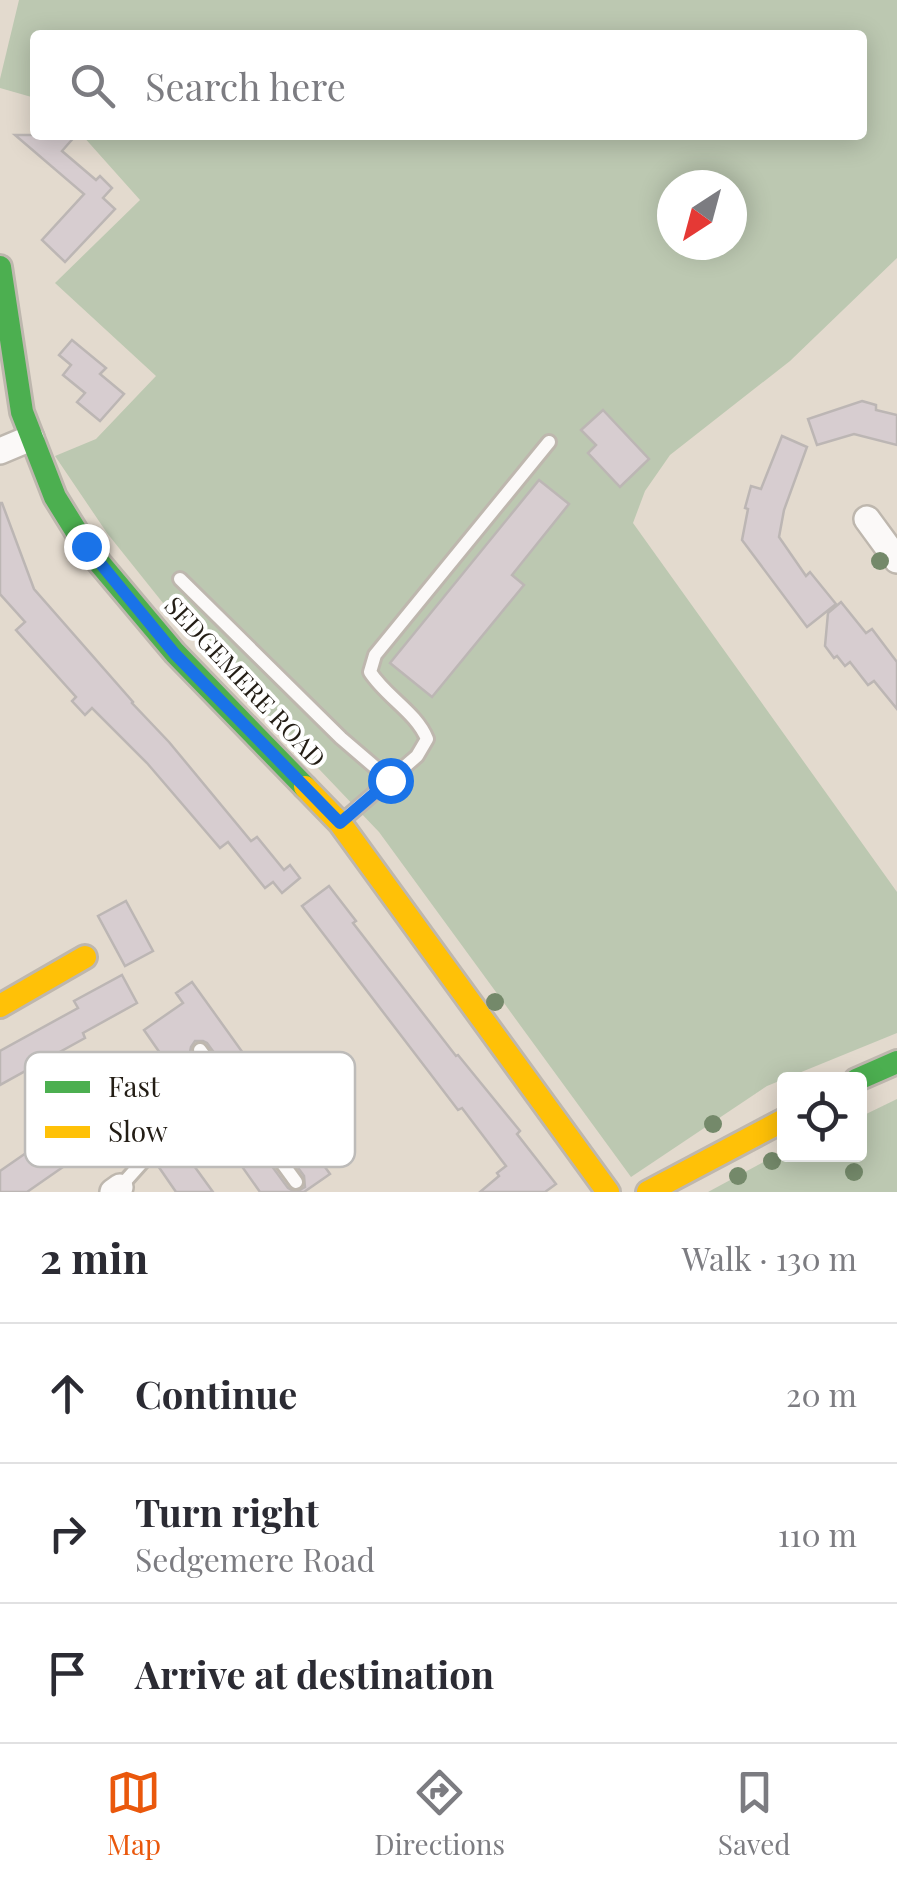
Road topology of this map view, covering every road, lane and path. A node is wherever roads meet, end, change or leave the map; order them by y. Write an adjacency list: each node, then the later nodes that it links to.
1 (0, 267): 2 (street, SEDGEMERE ROAD)
2 (30, 438): 4 (street); 9 (street, SEDGEMERE ROAD)
3 (549, 442): 8 (lane)
4 (0, 450)
5 (867, 519): 6 (street)
6 (897, 560)
7 (180, 580): 8 (lane)
8 (390, 780): 9 (lane)
9 (340, 823): 19 (street, SEDGEMERE ROAD)
10 (85, 957): 11 (street)
11 (0, 1006)
12 (897, 1062): 13 (street)
13 (867, 1075)
14 (777, 1124): 20 (street)
15 (138, 1167): 18 (lane)
16 (285, 1167): 17 (lane)
17 (296, 1182)
18 (116, 1190)
19 (608, 1192)
20 (648, 1192)

